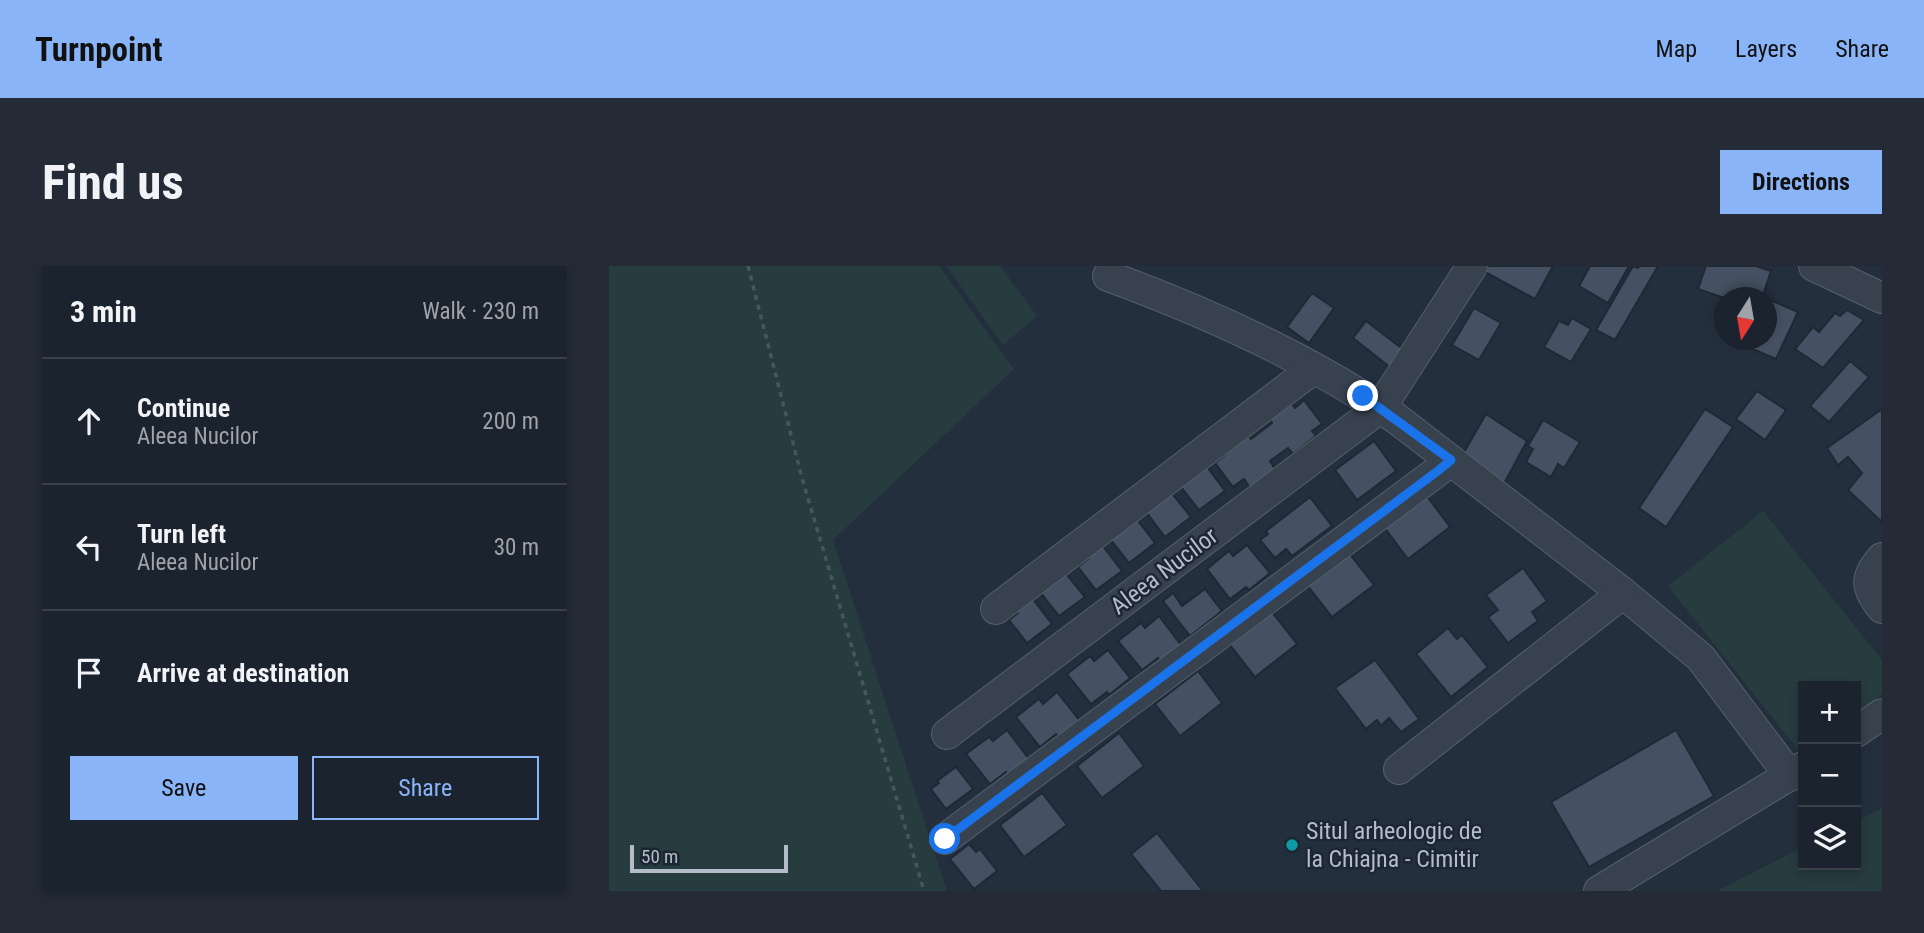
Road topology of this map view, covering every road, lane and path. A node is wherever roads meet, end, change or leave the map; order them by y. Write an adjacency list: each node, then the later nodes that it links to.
1 (748, 266): 19 (path)
2 (1472, 266): 7 (street, Aleea Nucilor)
3 (1814, 266): 5 (street)
4 (1108, 276): 6 (street)
5 (1882, 298)
6 (1313, 369): 7 (street); 12 (street)
7 (1381, 407): 8 (street); 15 (street, Aleea Nucilor)
8 (1451, 460): 10 (street); 18 (street)
9 (1882, 558): 11 (street)
10 (1623, 593): 16 (street); 17 (street)
11 (1882, 608)
12 (996, 609)
13 (1882, 714): 14 (street)
14 (1861, 729)
15 (947, 734)
16 (1399, 769)
17 (1796, 772): 20 (street)
18 (945, 839)
19 (924, 891)
20 (1599, 891)

